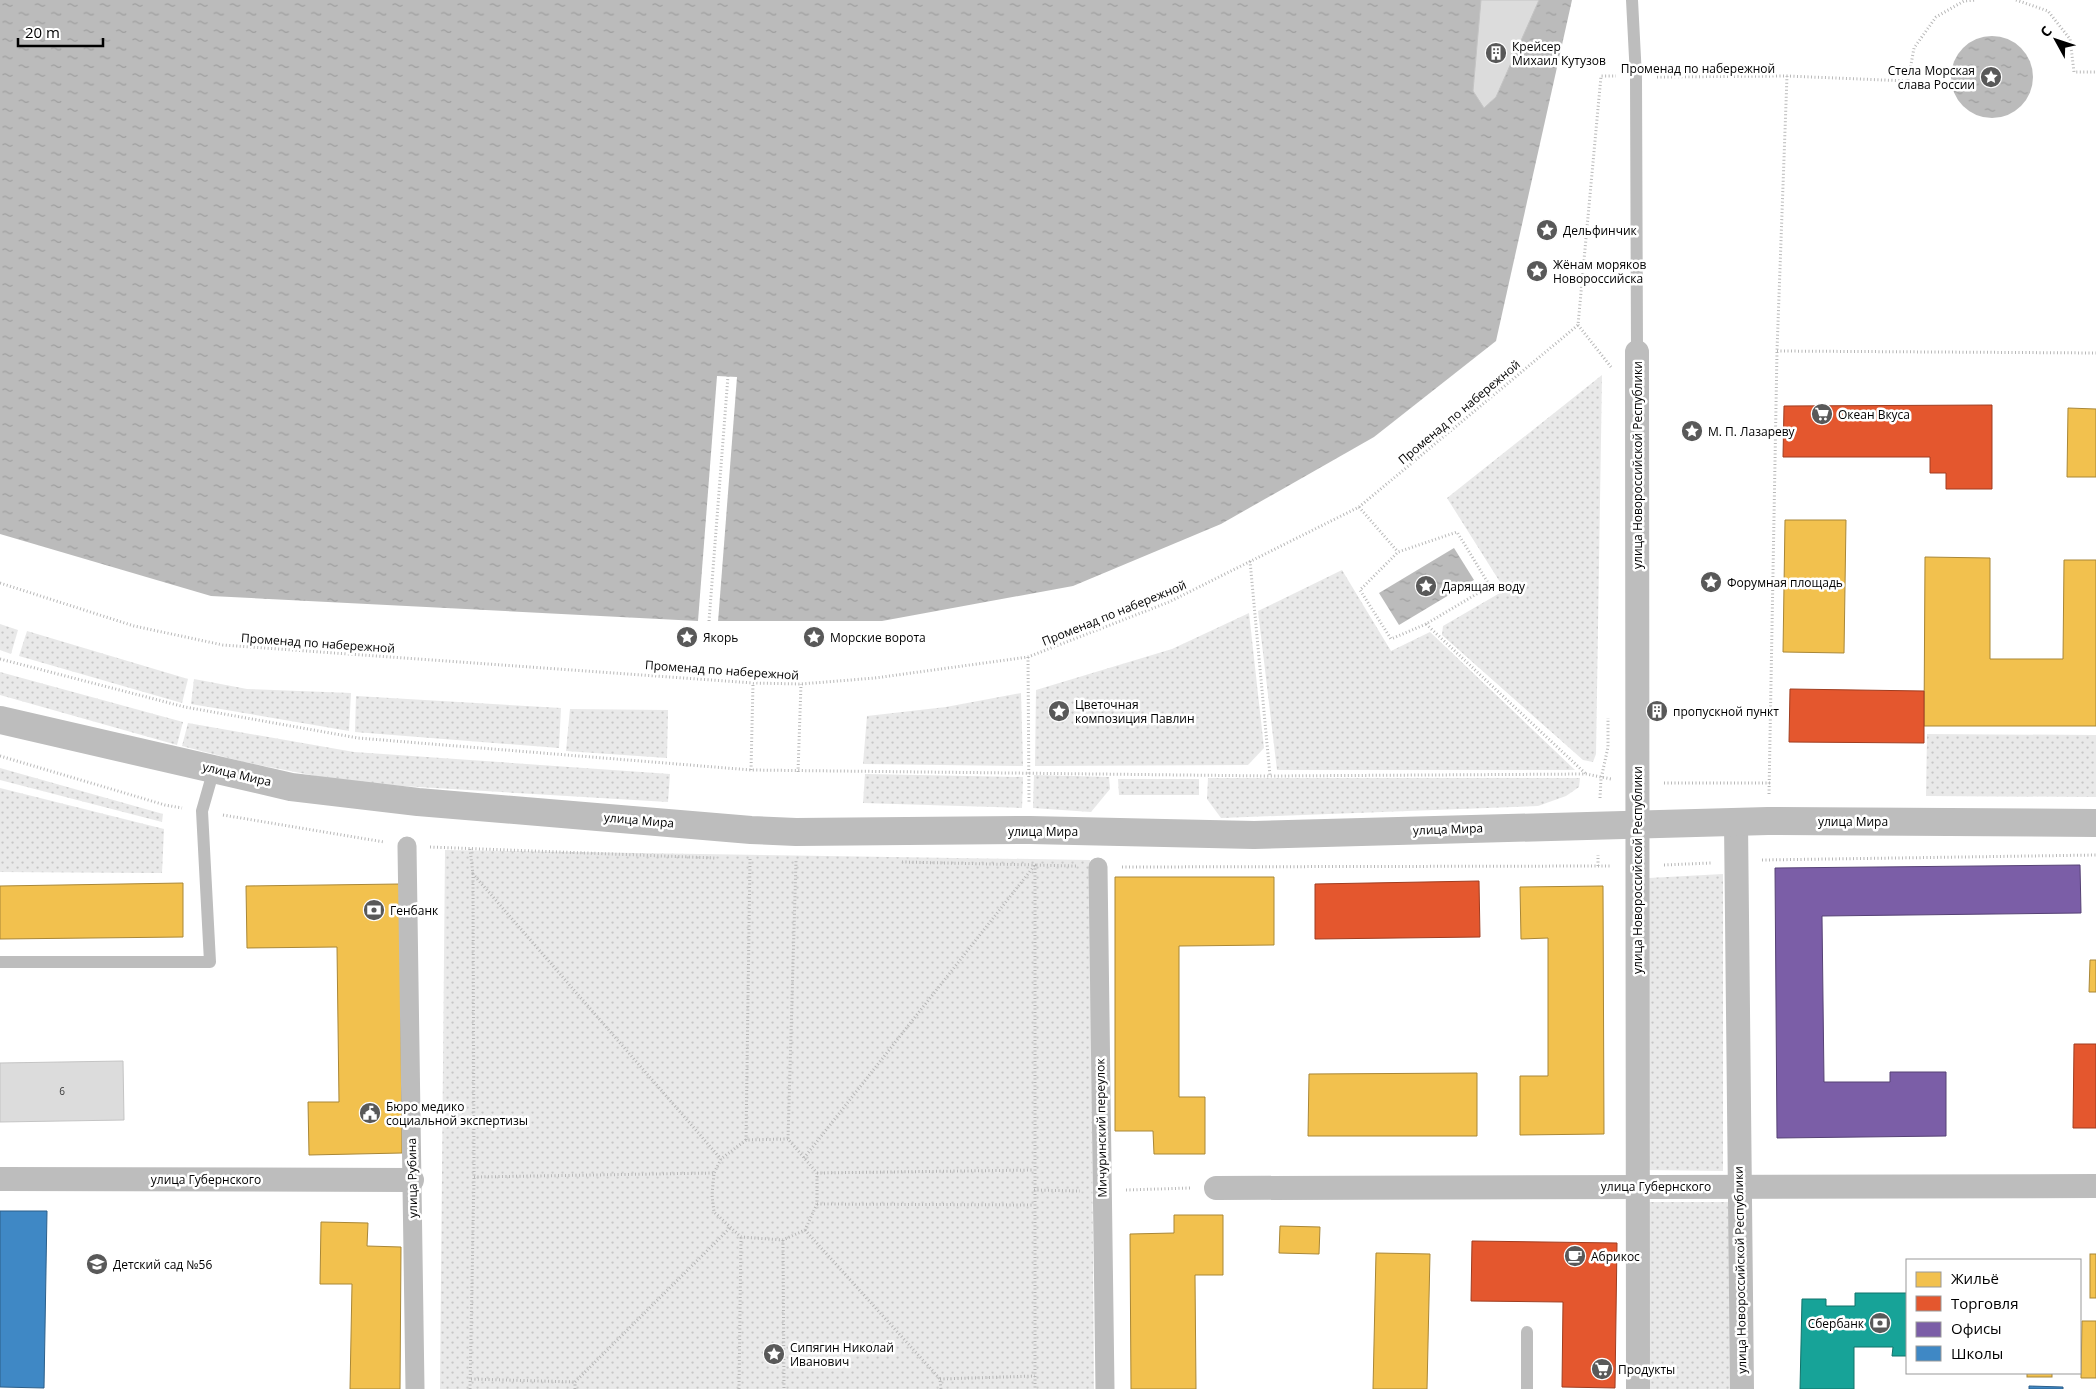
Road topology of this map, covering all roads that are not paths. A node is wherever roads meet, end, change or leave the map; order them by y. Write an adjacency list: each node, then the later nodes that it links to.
1 (1632, 0): 2 (lane)
2 (1637, 352): 7 (street, улица Новороссийской Республики)
3 (0, 720): 4 (street, улица Мира)
4 (214, 769): 7 (street, улица Мира); 10 (lane)
5 (1736, 822): 6 (street, улица Мира); 7 (street, улица Мира); 14 (street, улица Новороссийской Республики)
6 (2096, 823)
7 (1636, 824): 13 (street, улица Новороссийской Республики)
8 (407, 846): 12 (street, улица Рубина)
9 (1098, 867): 19 (street, Мичуринский переулок)
10 (0, 962)
11 (0, 1179): 12 (street, улица Губернского)
12 (412, 1180): 18 (street, улица Рубина)
13 (1637, 1186): 14 (street, улица Губернского); 16 (street, улица Губернского); 21 (street, улица Новороссийской Республики)
14 (1738, 1186): 15 (street, улица Губернского); 22 (street, улица Новороссийской Республики)
15 (2096, 1186)
16 (1216, 1188)
17 (1527, 1332): 20 (lane)
18 (415, 1389)
19 (1105, 1389)
20 (1527, 1389)
21 (1638, 1389)
22 (1742, 1389)

